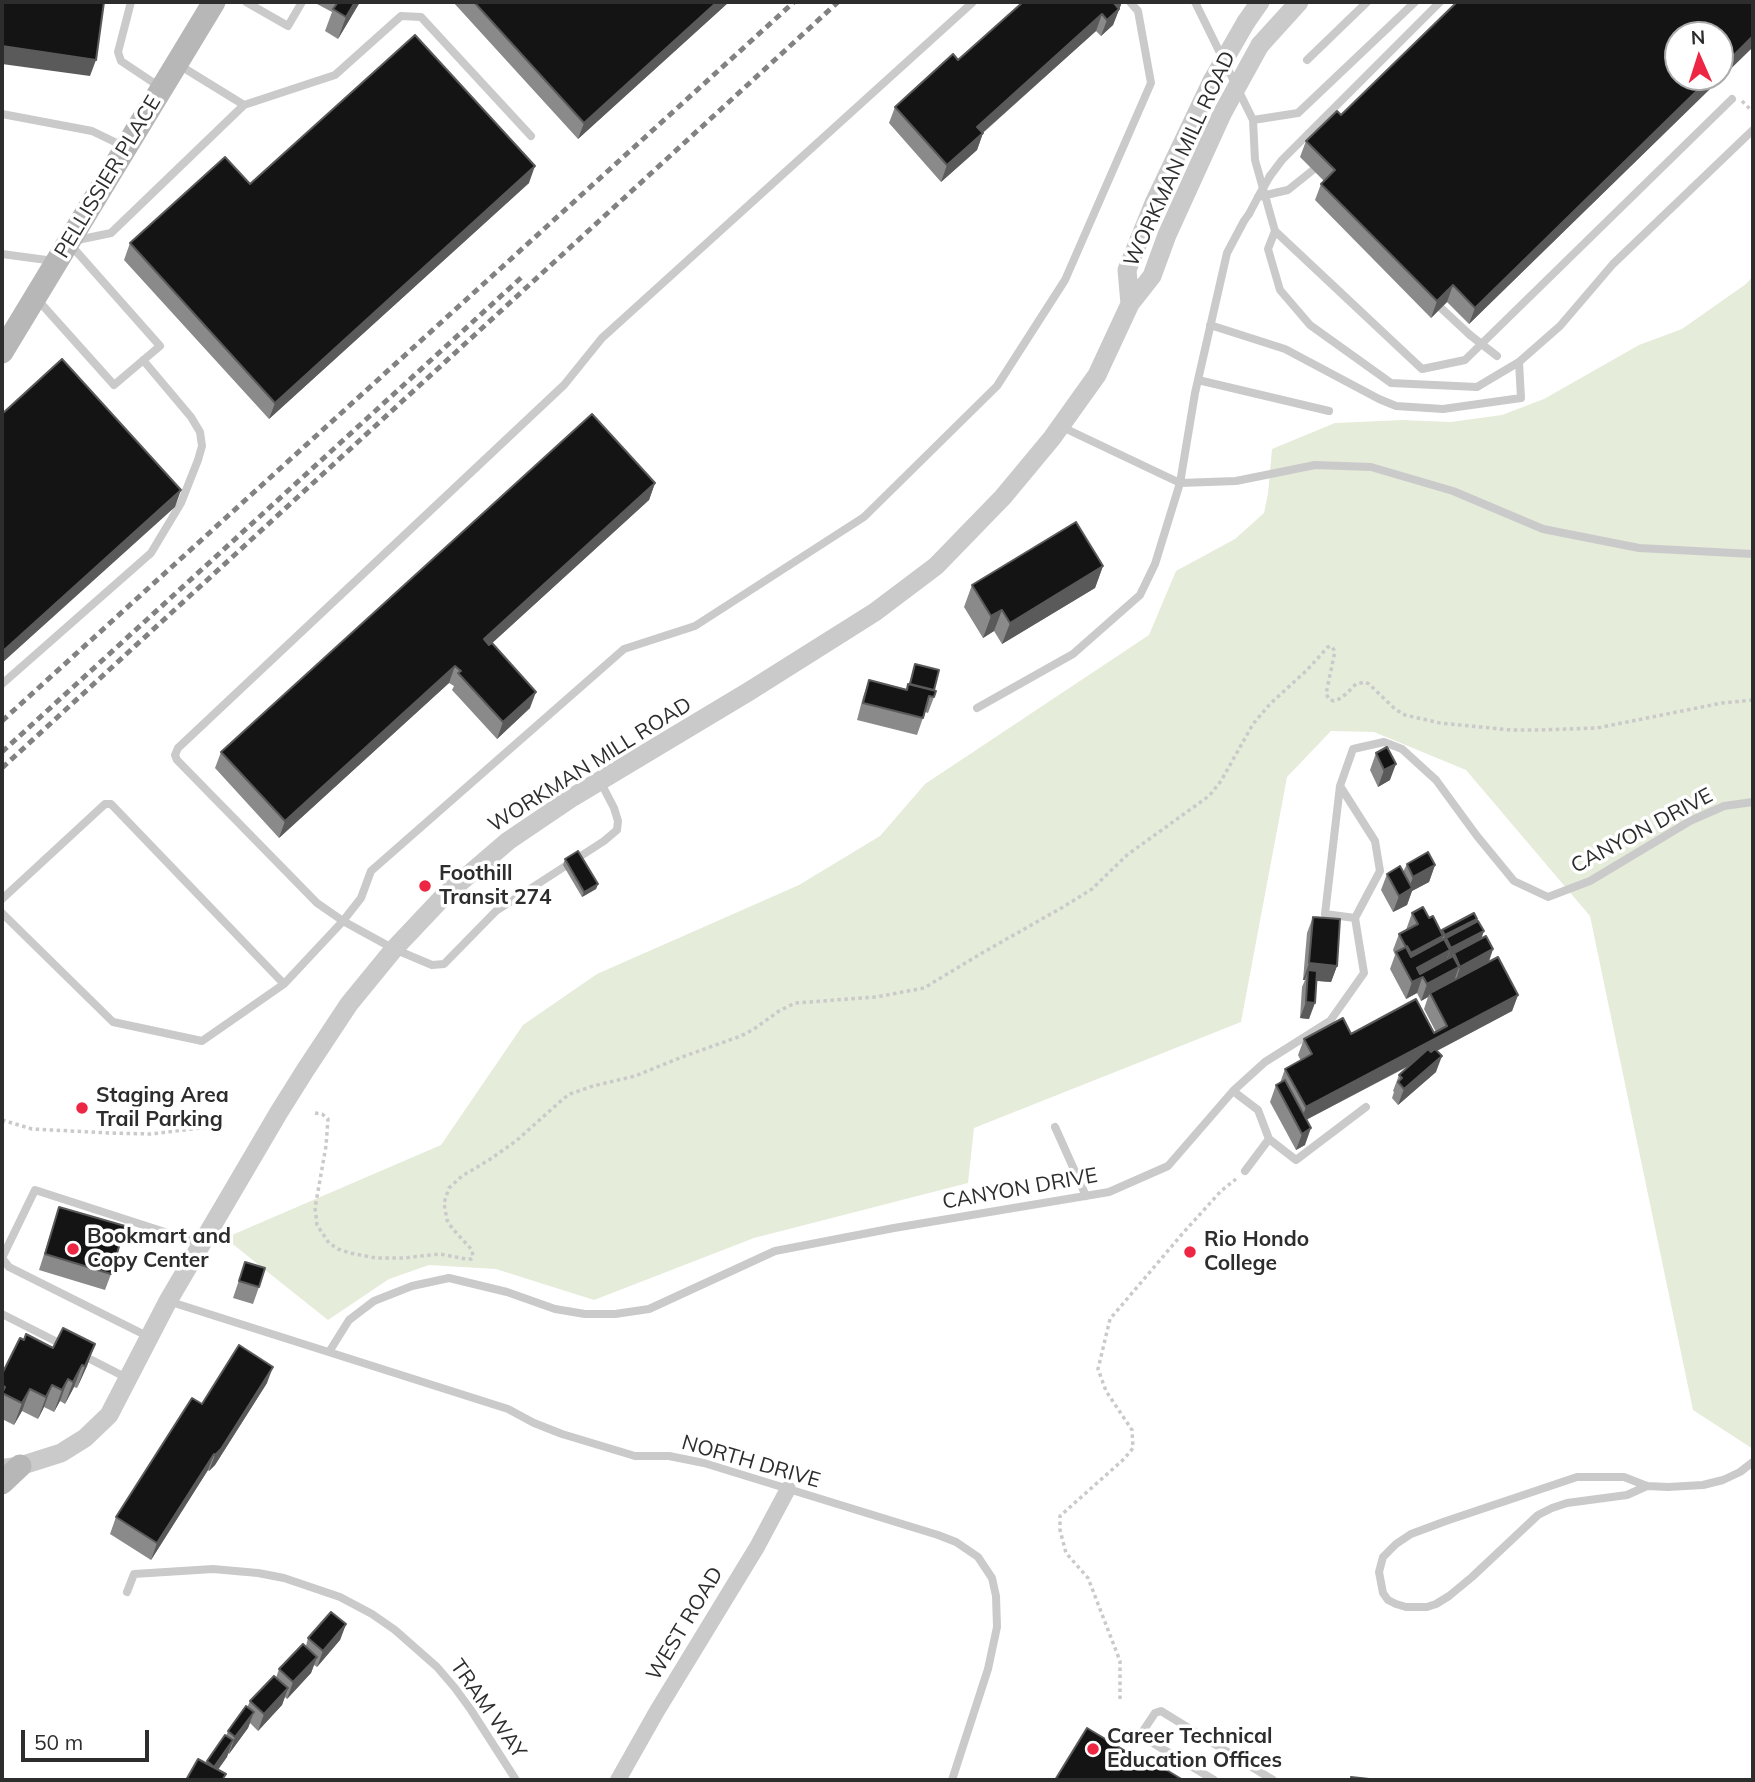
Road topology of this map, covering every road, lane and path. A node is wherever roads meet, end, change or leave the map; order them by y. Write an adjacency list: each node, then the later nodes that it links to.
1 (131, 2): 15 (lane)
2 (214, 2): 14 (main road, PELLISSIER PLACE)
3 (246, 2): 4 (lane)
4 (302, 2)
5 (973, 2): 49 (lane)
6 (1130, 2): 49 (lane)
7 (1195, 2): 19 (lane)
8 (1260, 2): 29 (street, WORKMAN MILL ROAD, bridge)
9 (1299, 2): 29 (street, WORKMAN MILL ROAD, bridge)
10 (1367, 2): 13 (lane)
11 (1415, 2): 19 (lane)
12 (1440, 2): 24 (lane, bridge)
13 (1307, 60)
14 (177, 64): 15 (main road, PELLISSIER PLACE); 17 (lane)
15 (162, 89): 22 (main road, PELLISSIER PLACE)
16 (1732, 99): 25 (lane)
17 (244, 105): 21 (lane); 26 (lane)
18 (2, 114): 22 (lane)
19 (1252, 120): 25 (lane)
20 (1753, 130): 34 (lane)
21 (531, 136)
22 (126, 148): 26 (main road, PELLISSIER PLACE)
23 (1313, 170): 24 (lane, bridge)
24 (1258, 197): 31 (lane, bridge)
25 (1275, 231): 34 (lane)
26 (63, 252): 27 (lane); 28 (main road, PELLISSIER PLACE); 33 (lane)
27 (2, 254)
28 (35, 297): 32 (main road, PELLISSIER PLACE); 33 (lane)
29 (1130, 304): 37 (street, WORKMAN MILL ROAD)
30 (1441, 308): 34 (lane, bridge)
31 (1210, 325): 34 (lane); 35 (lane)
32 (2, 352)
33 (143, 360): 40 (lane)
34 (1517, 363)
35 (1198, 380): 36 (lane); 38 (lane)
36 (1329, 411)
37 (1060, 426): 38 (lane); 43 (street, WORKMAN MILL ROAD)
38 (1180, 483): 39 (lane); 42 (lane)
39 (1753, 554)
40 (2, 684)
41 (1753, 700): 54 (path)
42 (977, 708)
43 (600, 781): 50 (street, WORKMAN MILL ROAD); 50 (lane)
44 (1340, 786): 45 (lane, CANYON DRIVE); 48 (lane); 48 (lane)
45 (1753, 802)
46 (2, 899): 51 (lane)
47 (2, 913): 51 (lane)
48 (1355, 918): 52 (lane, CANYON DRIVE)
49 (343, 921): 50 (lane); 51 (lane)
50 (394, 949): 61 (street, WORKMAN MILL ROAD)
51 (284, 984)
52 (1233, 1091): 58 (lane); 60 (lane, CANYON DRIVE)
53 (1366, 1107): 58 (lane)
54 (315, 1113)
55 (2, 1119): 56 (path)
56 (225, 1125)
57 (1055, 1127): 60 (lane)
58 (1269, 1139): 59 (lane)
59 (1245, 1171): 73 (path)
60 (1086, 1196): 65 (lane, CANYON DRIVE)
61 (202, 1244): 62 (street, WORKMAN MILL ROAD); 64 (lane)
62 (168, 1301): 64 (street, WORKMAN MILL ROAD); 65 (lane, NORTH DRIVE)
63 (2, 1314): 66 (lane)
64 (149, 1337): 66 (street, WORKMAN MILL ROAD)
65 (329, 1352): 71 (lane, NORTH DRIVE)
66 (128, 1378): 68 (street, WORKMAN MILL ROAD)
67 (1753, 1462): 70 (lane)
68 (11, 1467): 69 (main road)
69 (2, 1483)
70 (1647, 1486): 70 (lane)
71 (788, 1489): 75 (street, WEST ROAD); 76 (lane, NORTH DRIVE)
72 (127, 1592): 74 (lane, TRAM WAY)
73 (1121, 1699)
74 (516, 1780)
75 (618, 1780)
76 (952, 1780)
77 (1214, 1780): 78 (lane)
78 (1273, 1780)

